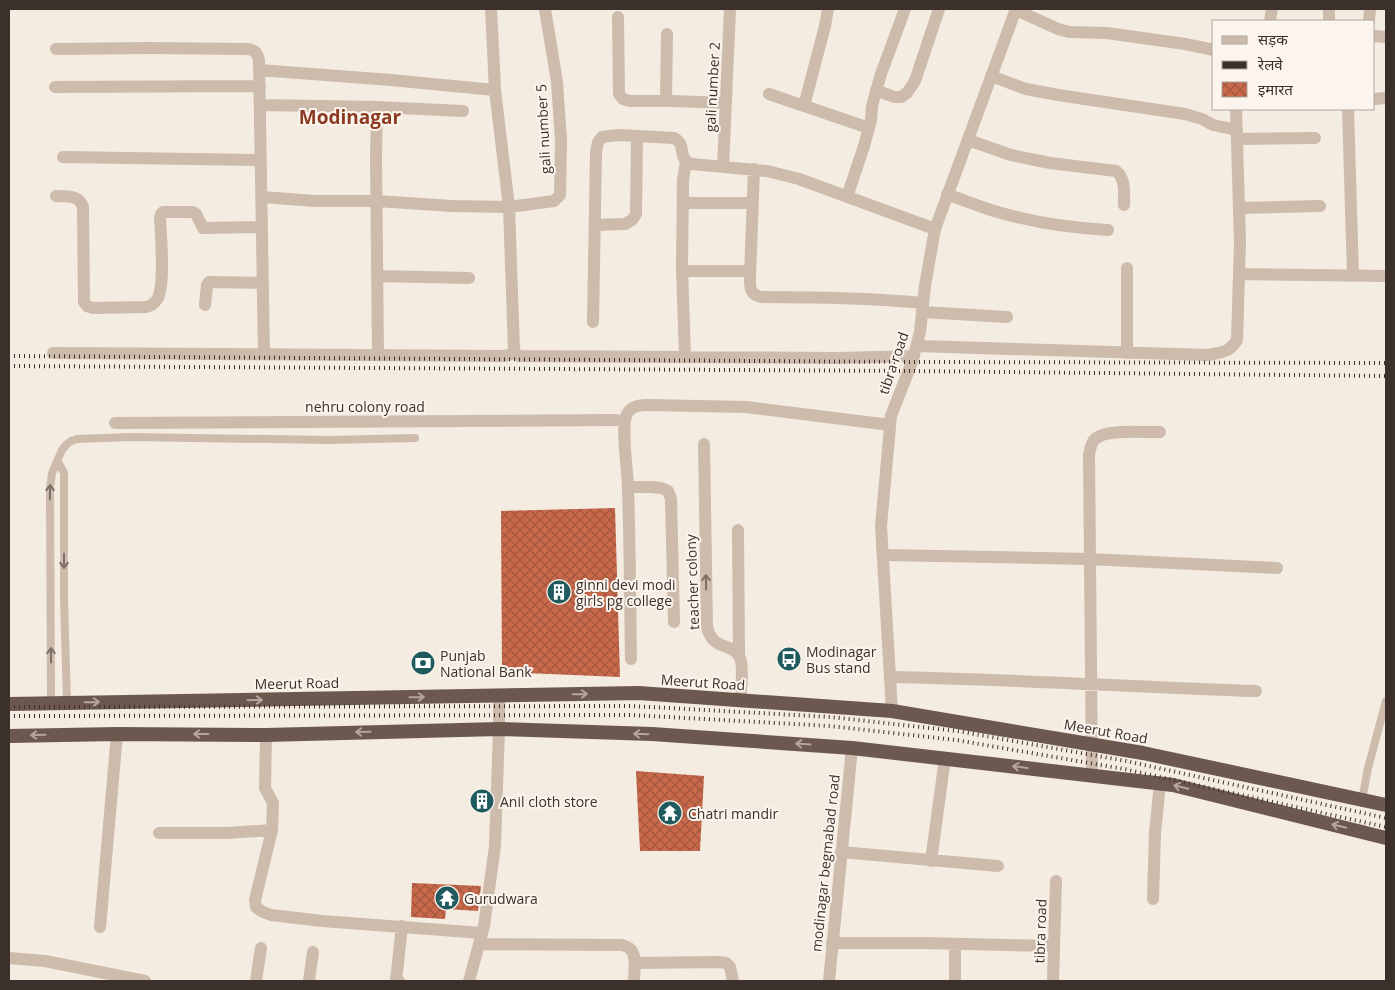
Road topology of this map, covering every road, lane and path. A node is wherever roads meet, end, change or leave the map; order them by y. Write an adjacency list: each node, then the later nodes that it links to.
1 (491, 9): 16 (street)
2 (545, 9): 46 (street, gali number 5)
3 (730, 9): 20 (street, gali number 2)
4 (828, 9): 22 (street)
5 (904, 9): 17 (street)
6 (939, 9): 17 (street)
7 (1016, 9): 11 (street); 13 (street, tibra road)
8 (618, 17): 19 (street)
9 (667, 34): 19 (street)
10 (56, 49): 12 (street)
11 (1212, 50)
12 (259, 70): 14 (street); 16 (street)
13 (991, 76): 28 (street); 31 (street, tibra road)
14 (260, 86): 15 (street); 21 (street)
15 (55, 87)
16 (495, 90): 46 (street)
17 (876, 90): 27 (street)
18 (769, 94): 22 (street)
19 (666, 101): 20 (street)
20 (726, 103): 35 (street, gali number 2)
21 (260, 105): 23 (street); 33 (street)
22 (804, 106): 27 (street)
23 (377, 107): 26 (street); 41 (street)
24 (1236, 110): 28 (street)
25 (1348, 110): 56 (street)
26 (463, 111)
27 (869, 128): 40 (street)
28 (1237, 134): 30 (street); 47 (street)
29 (637, 136): 34 (street); 48 (street); 48 (street)
30 (1315, 138)
31 (968, 140): 37 (street, tibra road); 44 (street)
32 (63, 158): 33 (street)
33 (261, 160): 39 (street)
34 (686, 162): 35 (street); 43 (street)
35 (723, 167): 36 (street)
36 (754, 170): 40 (street); 42 (street)
37 (947, 194): 50 (street, tibra road); 51 (street)
38 (56, 196): 49 (street)
39 (262, 196): 41 (street, gali number 5); 49 (street)
40 (848, 197): 50 (street)
41 (377, 201): 46 (street, gali number 5); 57 (street)
42 (753, 203): 43 (street); 54 (street)
43 (683, 204): 53 (street)
44 (1124, 205)
45 (1320, 206): 47 (street)
46 (509, 207): 66 (street)
47 (1239, 208): 55 (street)
48 (595, 225): 64 (street)
49 (262, 227): 60 (street)
50 (935, 229): 62 (street, tibra road)
51 (1108, 230)
52 (1127, 268): 68 (street)
53 (682, 271): 54 (street); 71 (street)
54 (750, 271): 62 (street)
55 (1238, 274): 56 (street); 68 (street)
56 (1353, 275): 58 (street)
57 (378, 276): 59 (street); 70 (street)
58 (1386, 276)
59 (469, 278)
60 (263, 283): 61 (street); 69 (street)
61 (205, 306)
62 (922, 307): 63 (street); 65 (street, tibra road)
63 (1007, 317)
64 (593, 322)
65 (915, 351): 68 (street); 71 (street); 74 (street, tibra road)
66 (515, 352): 70 (street); 71 (street)
67 (52, 353): 69 (street)
68 (1127, 353)
69 (264, 354): 70 (street)
70 (378, 355)
71 (685, 357)
72 (616, 420): 73 (street, nehru colony road)
73 (115, 423)
74 (890, 425): 79 (street); 81 (street, tibra road)
75 (1160, 432): 82 (street)
76 (415, 438): 78 (lane)
77 (704, 444): 85 (street, teacher colony, one-way to 77)
78 (58, 462): 93 (lane, one-way to 93); 95 (lane, one-way to 78)
79 (628, 487): 84 (street); 86 (street)
80 (738, 530): 85 (street)
81 (882, 555): 82 (street); 87 (street, tibra road)
82 (1089, 559): 83 (street); 88 (street)
83 (1277, 568)
84 (674, 622)
85 (739, 656): 91 (street)
86 (631, 659)
87 (890, 677): 88 (street); 96 (street, tibra road)
88 (1090, 684): 89 (street); 101 (street)
89 (1256, 691)
90 (499, 696): 91 (highway, Meerut Road, one-way to 91); 93 (highway, Meerut Road, one-way to 90); 97 (street)
91 (740, 700): 96 (highway, Meerut Road)
92 (1386, 701): 106 (lane)
93 (67, 703): 95 (highway, Meerut Road)
94 (9, 704): 95 (highway, Meerut Road)
95 (51, 704)
96 (892, 711): 101 (highway, Meerut Road)
97 (499, 729): 99 (highway, one-way to 99); 102 (highway, one-way to 97); 118 (street)
98 (117, 734): 99 (highway, one-way to 98); 100 (highway, one-way to 100); 117 (street)
99 (266, 734): 108 (street)
100 (9, 736)
101 (1091, 744): 104 (street); 106 (highway, Meerut Road)
102 (852, 748): 103 (highway); 111 (street, modinagar begmabad road)
103 (945, 758): 104 (highway, one-way to 103); 112 (street)
104 (1092, 776): 105 (highway)
105 (1160, 784): 110 (highway, one-way to 105); 115 (street)
106 (1362, 800): 107 (highway, Meerut Road)
107 (1386, 805)
108 (272, 830): 109 (street); 116 (street)
109 (160, 833)
110 (1386, 838)
111 (841, 852): 112 (street); 119 (street, modinagar begmabad road)
112 (931, 861): 113 (street)
113 (998, 866)
114 (1056, 881): 121 (street, tibra road)
115 (1153, 899)
116 (402, 926): 118 (street); 129 (street)
117 (100, 927)
118 (481, 938): 125 (street); 130 (street)
119 (832, 943): 120 (street); 133 (street, modinagar begmabad road)
120 (955, 944): 121 (street); 134 (street)
121 (1054, 946): 135 (street, tibra road)
122 (261, 948): 127 (street)
123 (312, 952): 128 (street)
124 (9, 958): 126 (street)
125 (635, 963): 131 (street); 132 (street)
126 (145, 981)
127 (256, 981)
128 (309, 981)
129 (399, 981)
130 (469, 981)
131 (634, 981)
132 (733, 981)
133 (829, 981)
134 (955, 981)
135 (1053, 981)

